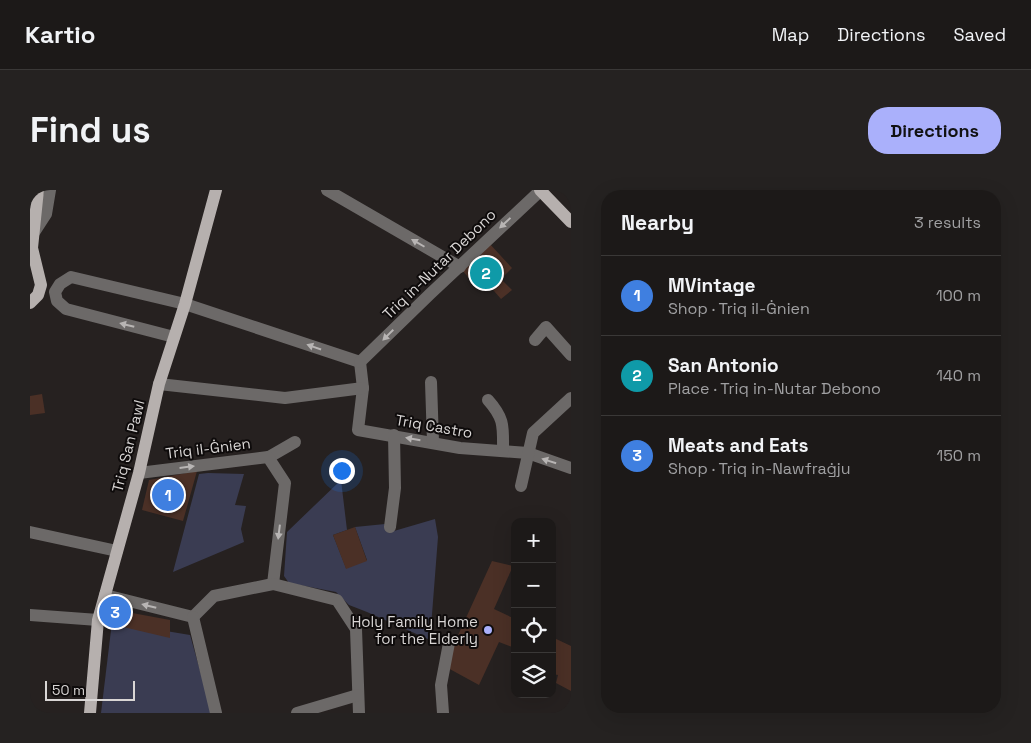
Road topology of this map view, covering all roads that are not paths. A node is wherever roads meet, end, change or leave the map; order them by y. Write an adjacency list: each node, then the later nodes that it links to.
1 (38, 190): 7 (main road)
2 (50, 190): 7 (street)
3 (216, 190): 11 (main road, Triq San Pawl)
4 (327, 190): 8 (street, one-way to 4)
5 (540, 190): 6 (main road); 8 (street, Triq in-Nutar Debono, one-way to 8)
6 (571, 222)
7 (33, 234): 9 (main road)
8 (460, 267): 15 (street, Triq in-Nutar Debono, one-way to 15)
9 (34, 273): 10 (main road)
10 (30, 303)
11 (186, 304): 12 (main road, Triq San Pawl); 12 (street, one-way to 11); 15 (street, one-way to 11)
12 (174, 337): 17 (main road, Triq San Pawl)
13 (535, 340): 14 (street)
14 (571, 355)
15 (360, 362): 18 (street, Triq Castro)
16 (431, 382): 23 (street)
17 (159, 384): 18 (street); 28 (main road, Triq San Pawl)
18 (363, 388): 21 (street, Triq Castro)
19 (571, 398): 25 (street)
20 (488, 400): 24 (street)
21 (394, 435): 23 (street, Triq Castro, one-way to 21); 30 (street)
22 (296, 442): 26 (street)
23 (433, 442): 24 (street, Triq Castro)
24 (500, 451): 25 (street, Triq Castro)
25 (528, 453): 27 (street, Triq Castro, one-way to 25); 29 (street)
26 (269, 457): 28 (street, Triq il-Ġnien, one-way to 26); 33 (street, Triq il-Ġnien, one-way to 33)
27 (571, 468)
28 (139, 473): 32 (main road, Triq San Pawl)
29 (521, 486)
30 (390, 527)
31 (30, 532): 32 (street)
32 (117, 551): 34 (main road, Triq San Pawl)
33 (273, 584): 36 (street); 39 (street)
34 (105, 595): 36 (street, one-way to 34); 37 (main road, Triq San Pawl)
35 (30, 615): 37 (street)
36 (193, 617): 41 (street)
37 (98, 620): 40 (main road, Triq San Pawl)
38 (449, 643): 44 (street)
39 (358, 695): 42 (street); 43 (street)
40 (90, 713)
41 (216, 713)
42 (297, 713)
43 (359, 713)
44 (443, 713)

